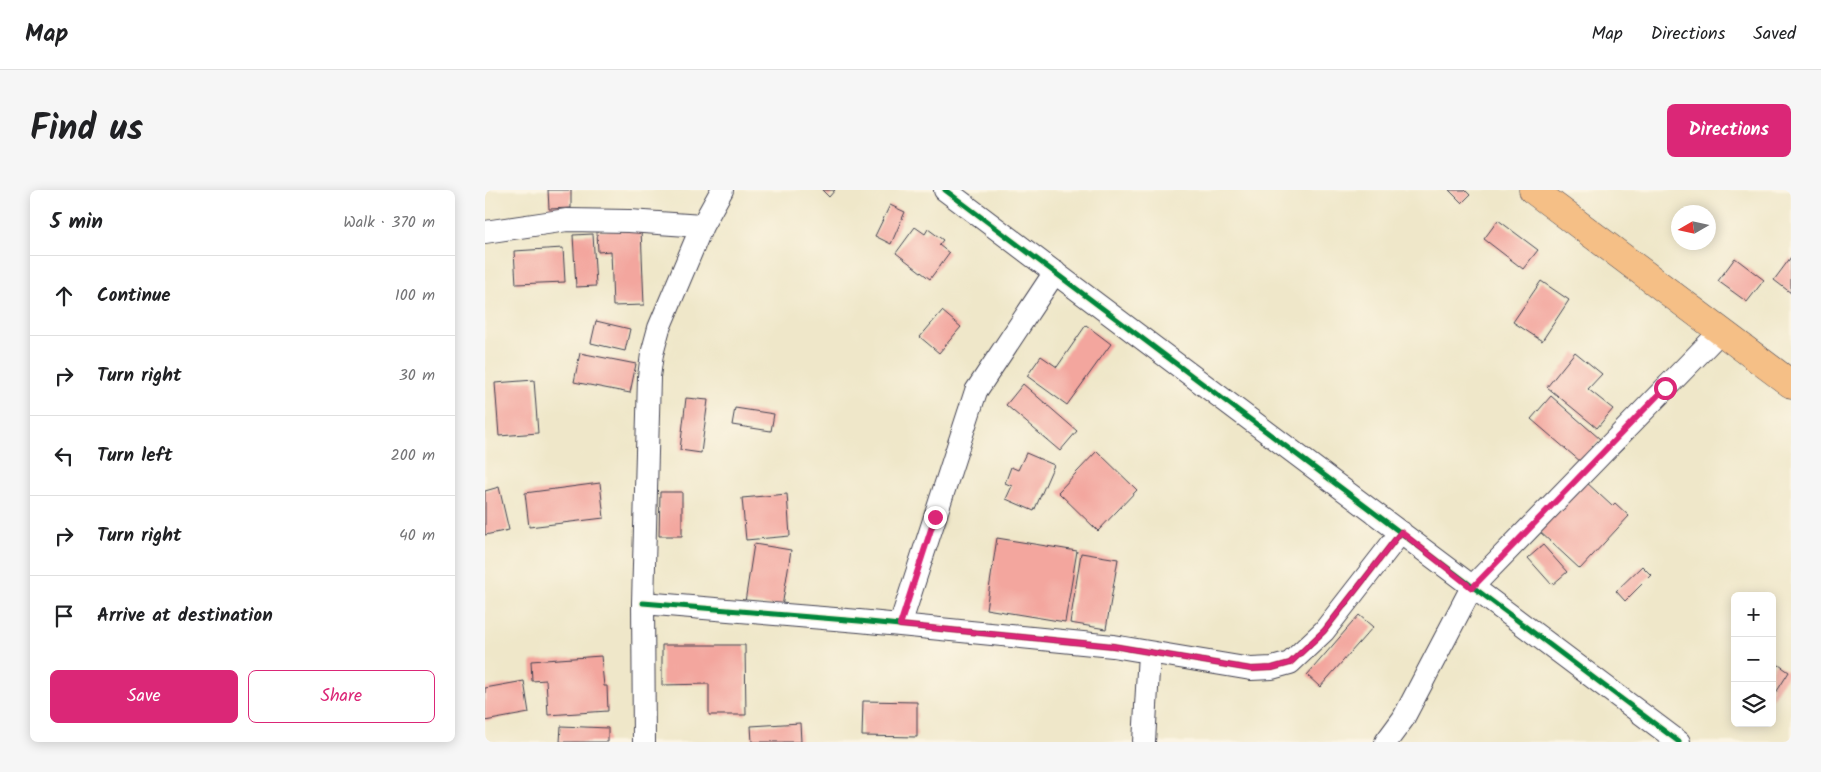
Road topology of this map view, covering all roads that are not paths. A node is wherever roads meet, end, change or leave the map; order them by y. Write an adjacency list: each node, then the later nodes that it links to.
1 (722, 190): 4 (street)
2 (945, 190): 6 (street)
3 (1533, 190): 7 (main road)
4 (702, 226): 5 (street); 11 (street)
5 (485, 232)
6 (1055, 272): 9 (street); 12 (street)
7 (1721, 331): 8 (main road); 10 (street)
8 (1791, 384)
9 (1401, 532): 10 (street); 13 (street)
10 (1472, 588): 16 (street); 17 (street)
11 (643, 603): 12 (street); 14 (street)
12 (900, 625): 13 (street)
13 (1149, 653): 15 (street)
14 (644, 742)
15 (1144, 742)
16 (1386, 742)
17 (1679, 742)

